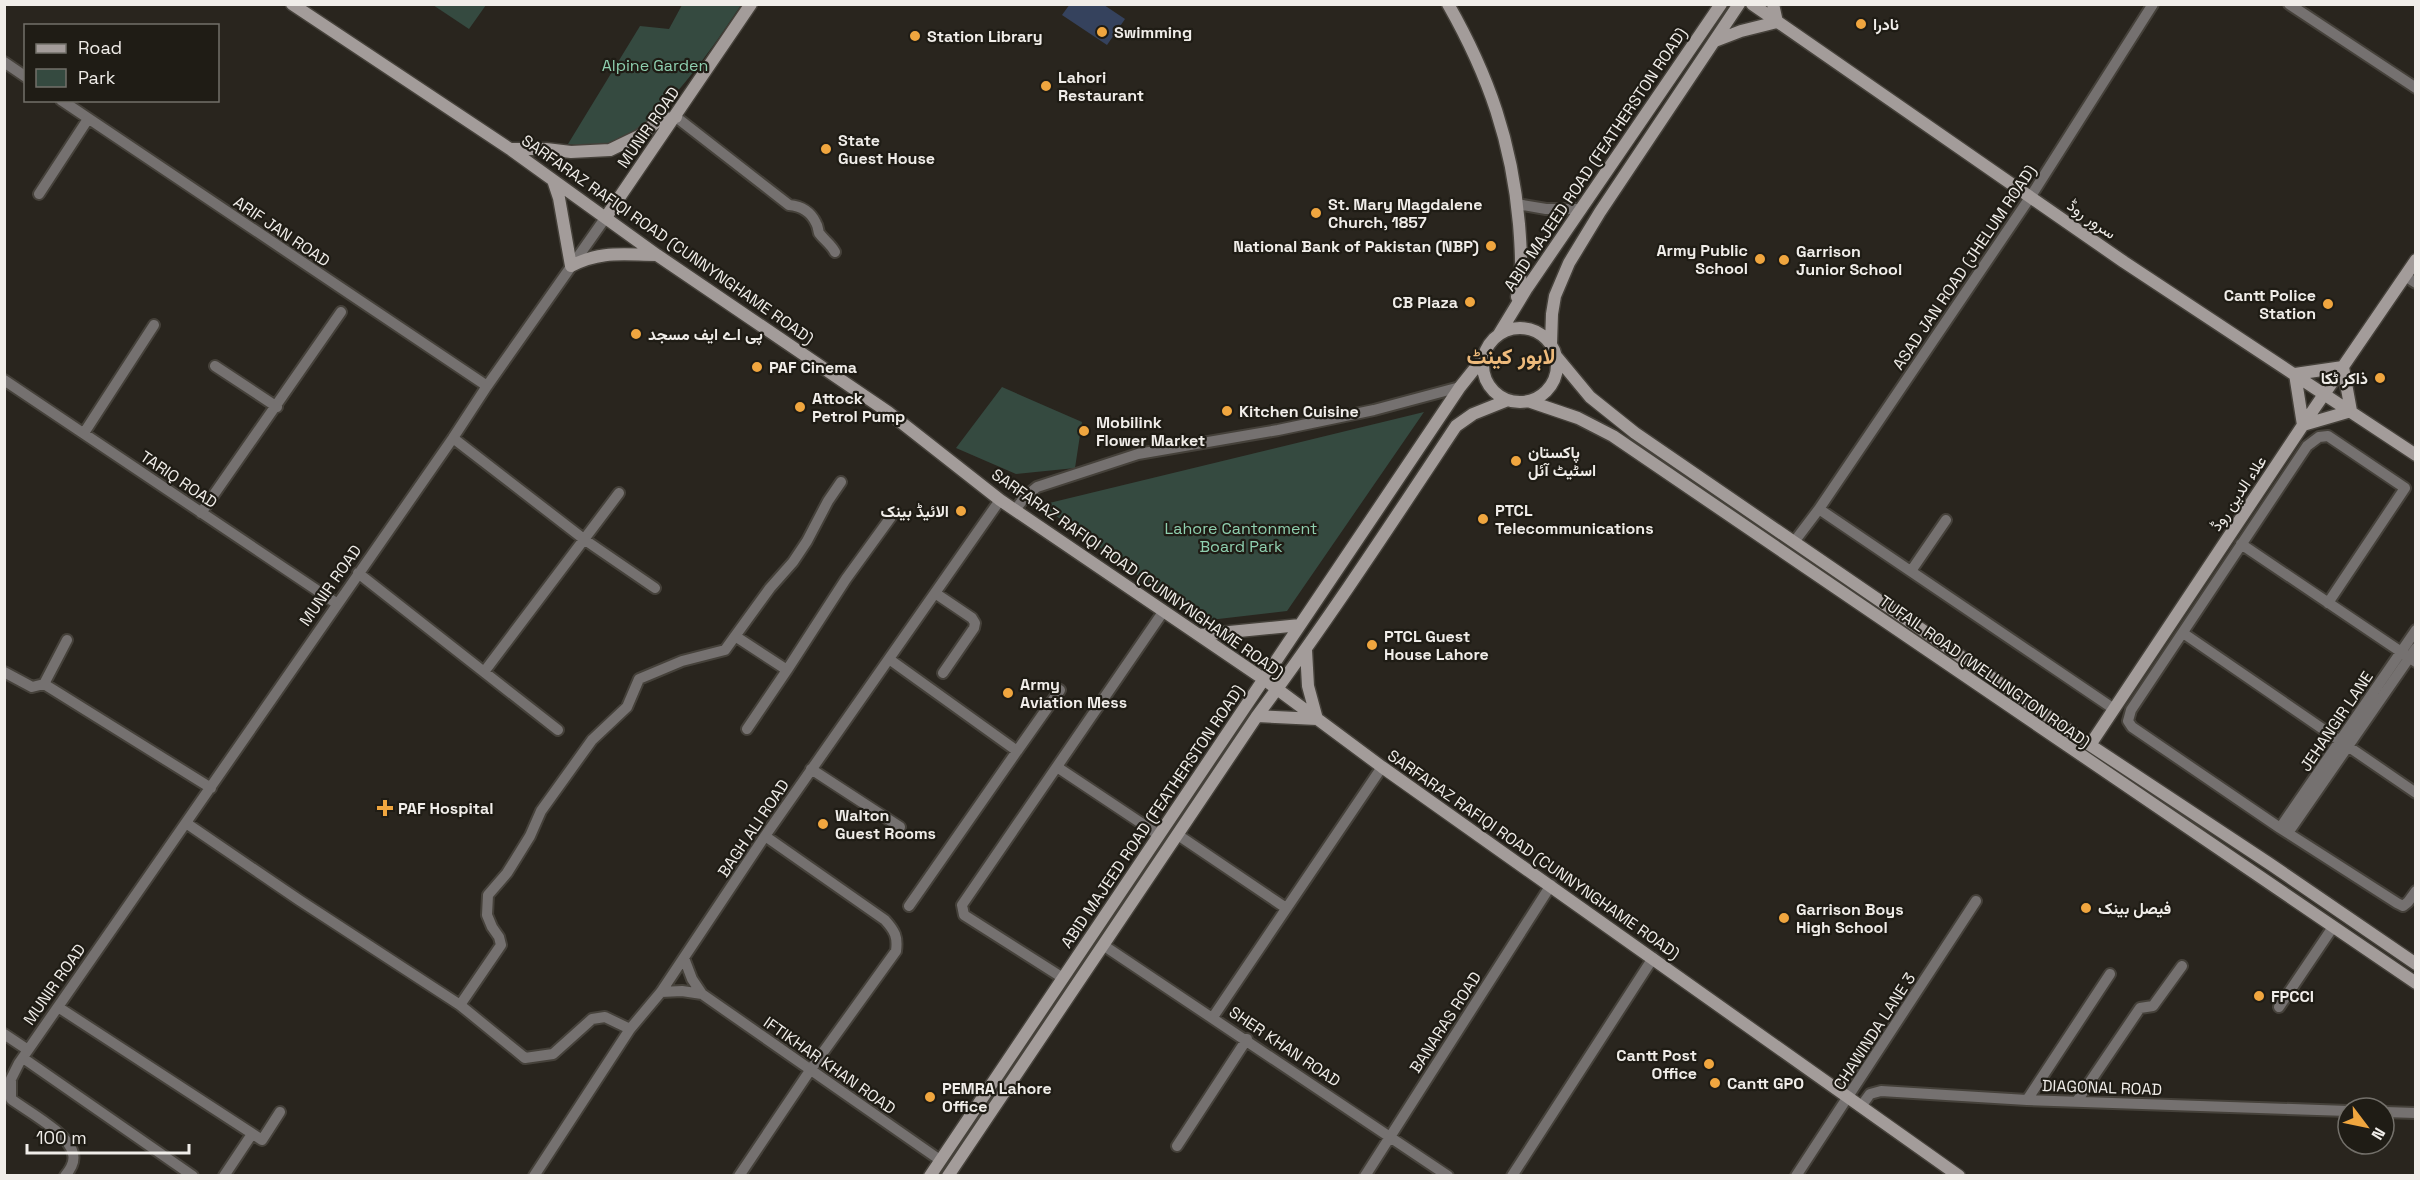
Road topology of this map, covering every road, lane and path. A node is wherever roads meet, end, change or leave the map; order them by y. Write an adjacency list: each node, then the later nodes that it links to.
1 (292, 4): 18 (street, SARFARAZ RAFIQI ROAD (CUNNYNGHAME ROAD))
2 (751, 4): 16 (street, MUNIR ROAD)
3 (1448, 4): 22 (street)
4 (1739, 4): 11 (street, ABID MAJEED ROAD (FEATHERSTON ROAD))
5 (1752, 4): 10 (street, سرور روڈ)
6 (1773, 4): 10 (street)
7 (2153, 4): 21 (street, ASAD JAN ROAD (JHELUM ROAD))
8 (2289, 4): 14 (street)
9 (1717, 7): 23 (street, ABID MAJEED ROAD (FEATHERSTON ROAD))
10 (1777, 21): 11 (street); 21 (street, سرور روڈ)
11 (1715, 41): 35 (street, ABID MAJEED ROAD (FEATHERSTON ROAD))
12 (4, 62): 13 (street)
13 (24, 75)
14 (2415, 88)
15 (64, 102): 17 (street, ARIF JAN ROAD)
16 (676, 117): 18 (street); 24 (street, MUNIR ROAD); 25 (street)
17 (87, 119): 20 (street); 42 (street, ARIF JAN ROAD)
18 (510, 149): 19 (street, SARFARAZ RAFIQI ROAD (CUNNYNGHAME ROAD))
19 (553, 180): 24 (street, SARFARAZ RAFIQI ROAD (CUNNYNGHAME ROAD)); 28 (street)
20 (39, 194)
21 (2031, 196): 40 (street, سرور روڈ); 56 (street, ASAD JAN ROAD (JHELUM ROAD))
22 (1517, 204): 23 (street); 31 (street)
23 (1581, 208): 31 (street, ABID MAJEED ROAD (FEATHERSTON ROAD))
24 (606, 217): 26 (street, SARFARAZ RAFIQI ROAD (CUNNYNGHAME ROAD)); 28 (street, MUNIR ROAD)
25 (835, 252)
26 (657, 255): 28 (street); 55 (street, SARFARAZ RAFIQI ROAD (CUNNYNGHAME ROAD))
27 (2415, 261): 29 (street, علاء الدین روڈ)
28 (571, 266): 42 (street, MUNIR ROAD)
29 (2405, 276): 30 (street); 39 (street, علاء الدین روڈ)
30 (2415, 283)
31 (1515, 307): 34 (street, ABID MAJEED ROAD (FEATHERSTON ROAD))
32 (341, 312): 47 (street)
33 (154, 326): 50 (street)
34 (1499, 334): 35 (street); 37 (street)
35 (1551, 344): 36 (street)
36 (1556, 356): 46 (street); 62 (street, TUFAIL ROAD (WELLINGTON ROAD))
37 (1484, 357): 43 (street, ABID MAJEED ROAD (FEATHERSTON ROAD)); 45 (street)
38 (215, 366): 47 (street)
39 (2343, 367): 40 (street); 44 (street, علاء الدین روڈ); 48 (street)
40 (2295, 374): 44 (street, سرور روڈ); 49 (street)
41 (4, 380): 50 (street, TARIQ ROAD)
42 (487, 386): 51 (street, MUNIR ROAD)
43 (1460, 387): 57 (street); 71 (street, ABID MAJEED ROAD (FEATHERSTON ROAD))
44 (2325, 393): 48 (street, سرور روڈ); 49 (street, علاء الدین روڈ)
45 (1508, 400): 46 (street); 78 (street, ABID MAJEED ROAD (FEATHERSTON ROAD))
46 (1528, 401): 115 (street, TUFAIL ROAD (WELLINGTON ROAD))
47 (277, 407): 58 (street)
48 (2351, 411): 49 (street); 52 (street, سرور روڈ)
49 (2303, 425): 89 (street, علاء الدین روڈ)
50 (84, 433): 58 (street, TARIQ ROAD)
51 (453, 438): 61 (street); 65 (street, MUNIR ROAD)
52 (2415, 455)
53 (841, 482): 75 (street)
54 (618, 493): 61 (street)
55 (1000, 500): 57 (street, SARFARAZ RAFIQI ROAD (CUNNYNGHAME ROAD)); 67 (street, BAGH ALI ROAD)
56 (1819, 509): 62 (street, ASAD JAN ROAD (JHELUM ROAD)); 64 (street)
57 (1015, 510): 70 (street, SARFARAZ RAFIQI ROAD (CUNNYNGHAME ROAD))
58 (201, 513): 68 (street, TARIQ ROAD)
59 (891, 517): 81 (street)
60 (1946, 520): 64 (street)
61 (585, 540): 66 (street); 82 (street)
62 (1794, 542): 95 (street, TUFAIL ROAD (WELLINGTON ROAD))
63 (2241, 544): 69 (street); 69 (street); 73 (street)
64 (1911, 571): 89 (street)
65 (358, 573): 68 (street, MUNIR ROAD); 82 (street)
66 (655, 588)
67 (935, 593): 80 (street, BAGH ALI ROAD); 84 (street)
68 (336, 603): 100 (street, MUNIR ROAD)
69 (2328, 603): 79 (street)
70 (1163, 612): 74 (street, SARFARAZ RAFIQI ROAD (CUNNYNGHAME ROAD)); 97 (street)
71 (1300, 625): 74 (street); 85 (street, ABID MAJEED ROAD (FEATHERSTON ROAD))
72 (2415, 630): 79 (street, JEHANGIR LANE)
73 (2183, 633): 94 (street); 104 (street)
74 (1199, 634): 85 (street, SARFARAZ RAFIQI ROAD (CUNNYNGHAME ROAD))
75 (735, 636): 81 (street); 126 (street)
76 (67, 640): 86 (street)
77 (2415, 648): 79 (street, JEHANGIR LANE)
78 (1306, 650): 87 (street, ABID MAJEED ROAD (FEATHERSTON ROAD)); 91 (street)
79 (2408, 657): 94 (street, JEHANGIR LANE)
80 (889, 659): 96 (street); 99 (street, BAGH ALI ROAD)
81 (788, 670): 92 (street)
82 (484, 672): 93 (street)
83 (5, 673): 86 (street)
84 (943, 673)
85 (1265, 680): 87 (street, SARFARAZ RAFIQI ROAD (CUNNYNGHAME ROAD)); 105 (street, ABID MAJEED ROAD (FEATHERSTON ROAD))
86 (44, 684): 100 (street)
87 (1278, 689): 90 (street, ABID MAJEED ROAD (FEATHERSTON ROAD)); 91 (street, SARFARAZ RAFIQI ROAD (CUNNYNGHAME ROAD))
88 (1060, 690): 96 (street)
89 (2114, 709): 95 (street, علاء الدین روڈ)
90 (1257, 716): 91 (street); 106 (street, ABID MAJEED ROAD (FEATHERSTON ROAD))
91 (1317, 719): 98 (street, SARFARAZ RAFIQI ROAD (CUNNYNGHAME ROAD))
92 (747, 729)
93 (558, 730)
94 (2344, 744): 101 (street); 104 (street, JEHANGIR LANE)
95 (2090, 746): 119 (street, TUFAIL ROAD (WELLINGTON ROAD))
96 (1017, 751): 111 (street)
97 (1057, 767): 105 (street); 122 (street)
98 (1382, 767): 108 (street, SARFARAZ RAFIQI ROAD (CUNNYNGHAME ROAD)); 112 (street)
99 (811, 769): 103 (street); 107 (street, BAGH ALI ROAD)
100 (211, 788): 102 (street, MUNIR ROAD)
101 (2415, 793)
102 (186, 823): 126 (street); 127 (street, MUNIR ROAD)
103 (900, 827)
104 (2284, 831): 109 (street)
105 (1159, 835): 113 (street, ABID MAJEED ROAD (FEATHERSTON ROAD))
106 (1178, 835): 112 (street); 114 (street, ABID MAJEED ROAD (FEATHERSTON ROAD))
107 (765, 836): 117 (street, BAGH ALI ROAD); 134 (street)
108 (1551, 885): 118 (street, SARFARAZ RAFIQI ROAD (CUNNYNGHAME ROAD)); 144 (street, BANARAS ROAD)
109 (2415, 891)
110 (1976, 902): 135 (street, CHAWINDA LANE 3)
111 (909, 906)
112 (1286, 908): 129 (street)
113 (1107, 913): 114 (street); 122 (street, ABID MAJEED ROAD (FEATHERSTON ROAD))
114 (1119, 921): 116 (street, ABID MAJEED ROAD (FEATHERSTON ROAD))
115 (2333, 927): 123 (street, TUFAIL ROAD (WELLINGTON ROAD)); 128 (street)
116 (1103, 945): 129 (street, SHER KHAN ROAD); 153 (street, ABID MAJEED ROAD (FEATHERSTON ROAD))
117 (684, 958): 124 (street, BAGH ALI ROAD); 125 (street, IFTIKHAR KHAN ROAD)
118 (1653, 958): 135 (street, SARFARAZ RAFIQI ROAD (CUNNYNGHAME ROAD)); 156 (street)
119 (2415, 964)
120 (2182, 966): 137 (street)
121 (2110, 974): 136 (street)
122 (1063, 978): 146 (street, ABID MAJEED ROAD (FEATHERSTON ROAD))
123 (2415, 983)
124 (661, 992): 125 (street, IFTIKHAR KHAN ROAD); 130 (street, BAGH ALI ROAD)
125 (702, 994): 134 (street, IFTIKHAR KHAN ROAD)
126 (460, 1005): 130 (street)
127 (58, 1007): 133 (street, MUNIR ROAD); 143 (street)
128 (2279, 1007)
129 (1213, 1017): 132 (street, SHER KHAN ROAD)
130 (630, 1029): 150 (street, BAGH ALI ROAD)
131 (4, 1034): 133 (street)
132 (1247, 1039): 144 (street, SHER KHAN ROAD); 145 (street)
133 (25, 1054): 147 (street, MUNIR ROAD); 148 (street)
134 (811, 1069): 146 (street, IFTIKHAR KHAN ROAD); 151 (street)
135 (1848, 1097): 138 (street, SARFARAZ RAFIQI ROAD (CUNNYNGHAME ROAD)); 157 (street, CHAWINDA LANE 3)
136 (2027, 1100): 137 (street, DIAGONAL ROAD); 138 (street, DIAGONAL ROAD)
137 (2078, 1101): 139 (street, DIAGONAL ROAD)
138 (1862, 1105): 158 (street, SARFARAZ RAFIQI ROAD (CUNNYNGHAME ROAD))
139 (2336, 1111)
140 (280, 1112): 143 (street)
141 (2396, 1112): 142 (street)
142 (2415, 1113)
143 (252, 1134): 149 (street)
144 (1390, 1134): 154 (street, BANARAS ROAD); 155 (street, SHER KHAN ROAD)
145 (1177, 1146)
146 (940, 1160): 152 (street, ABID MAJEED ROAD (FEATHERSTON ROAD))
147 (65, 1176)
148 (194, 1176)
149 (224, 1176)
150 (534, 1176)
151 (739, 1176)
152 (930, 1176)
153 (948, 1176)
154 (1365, 1176)
155 (1448, 1176)
156 (1512, 1176)
157 (1796, 1176)
158 (1959, 1176)

